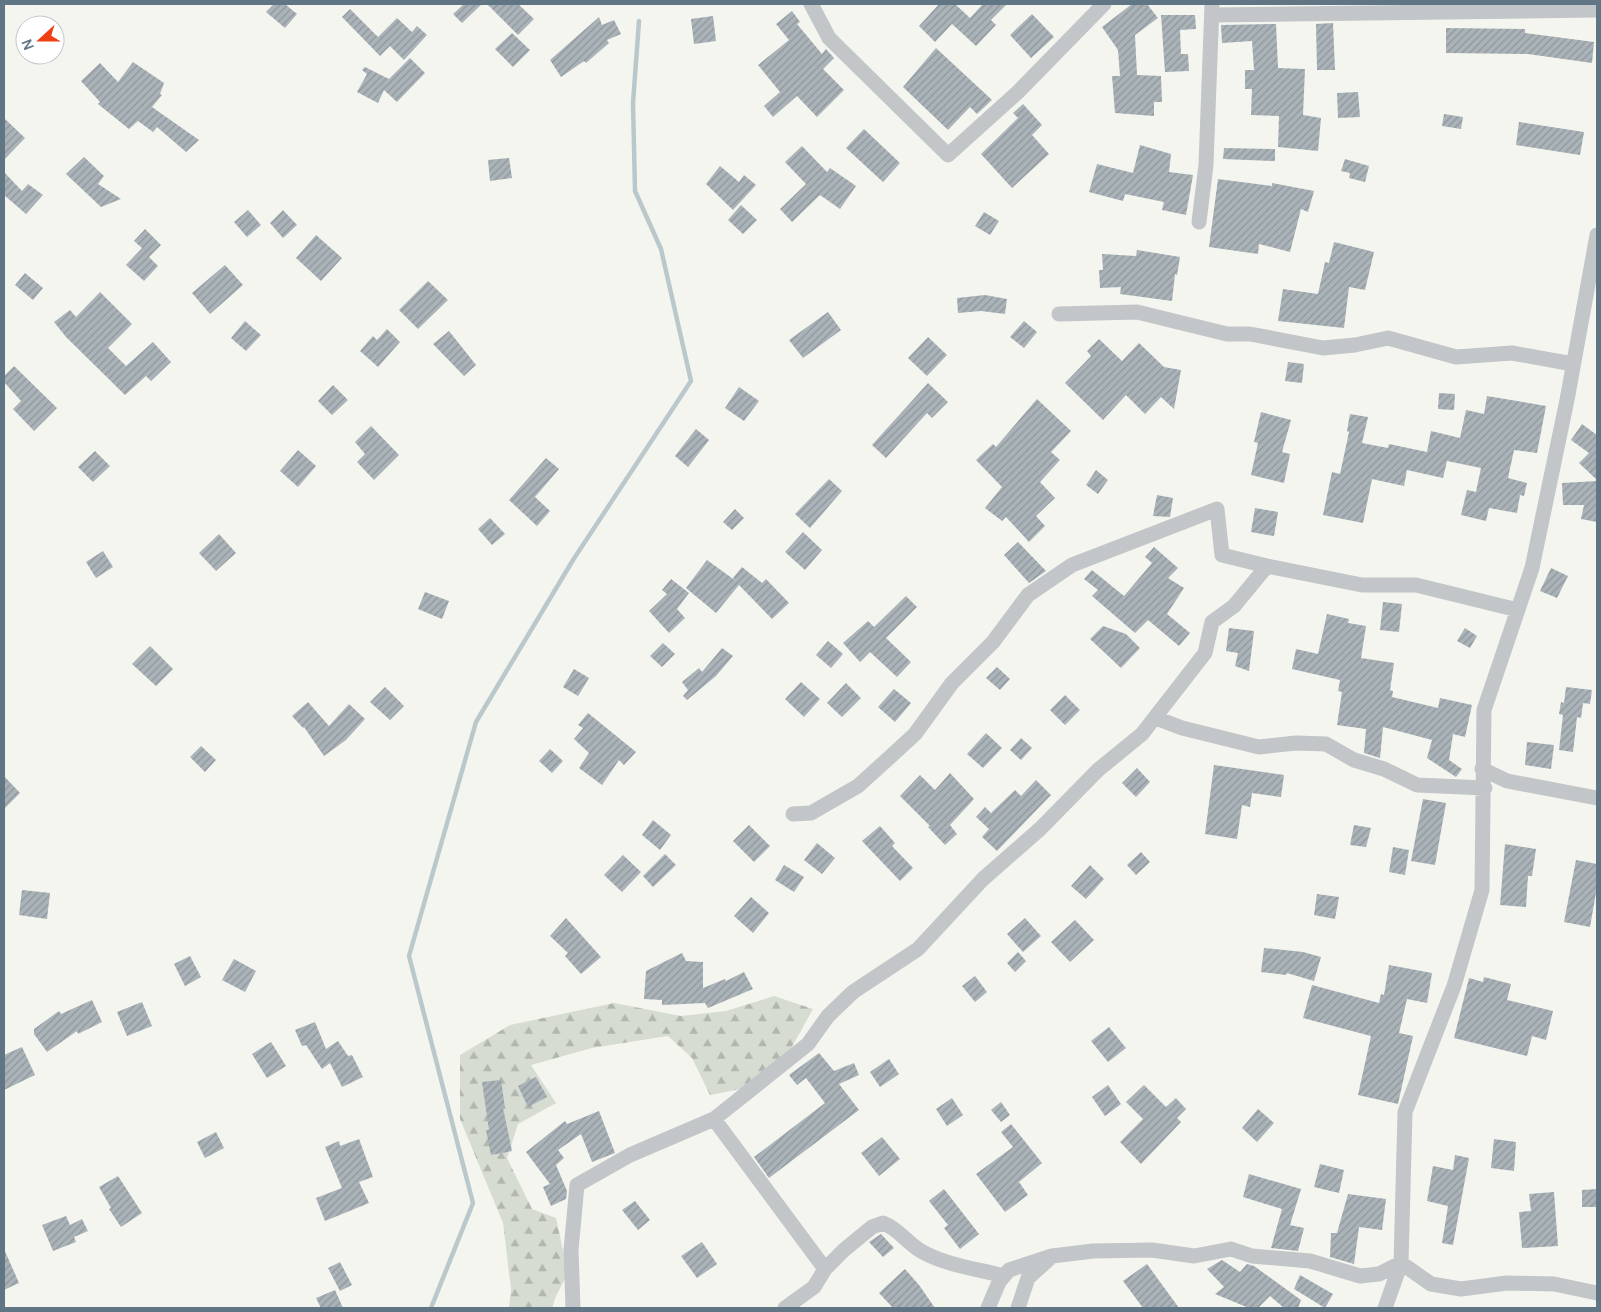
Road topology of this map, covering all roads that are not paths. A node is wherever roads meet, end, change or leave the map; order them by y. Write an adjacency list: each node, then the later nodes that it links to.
1 (811, 4): 2 (street)
2 (1104, 4)
3 (1212, 10): 4 (street); 5 (street)
4 (1597, 10)
5 (1199, 222)
6 (1597, 235): 8 (street)
7 (1059, 314): 8 (street)
8 (1573, 364): 10 (street)
9 (1266, 566): 10 (street); 11 (street); 15 (street)
10 (1518, 610): 12 (street)
11 (1156, 718): 13 (street); 16 (street)
12 (1482, 769): 13 (street); 14 (street)
13 (1485, 788): 18 (street)
14 (1597, 798)
15 (793, 814)
16 (714, 1119): 19 (street); 22 (street)
17 (1052, 1256): 18 (street); 20 (street); 25 (street)
18 (1401, 1263): 21 (street); 26 (street)
19 (825, 1269): 20 (street); 23 (street)
20 (1004, 1276): 24 (street)
21 (1597, 1294)
22 (573, 1308)
23 (785, 1308)
24 (988, 1308)
25 (1018, 1308)
26 (1385, 1308)

